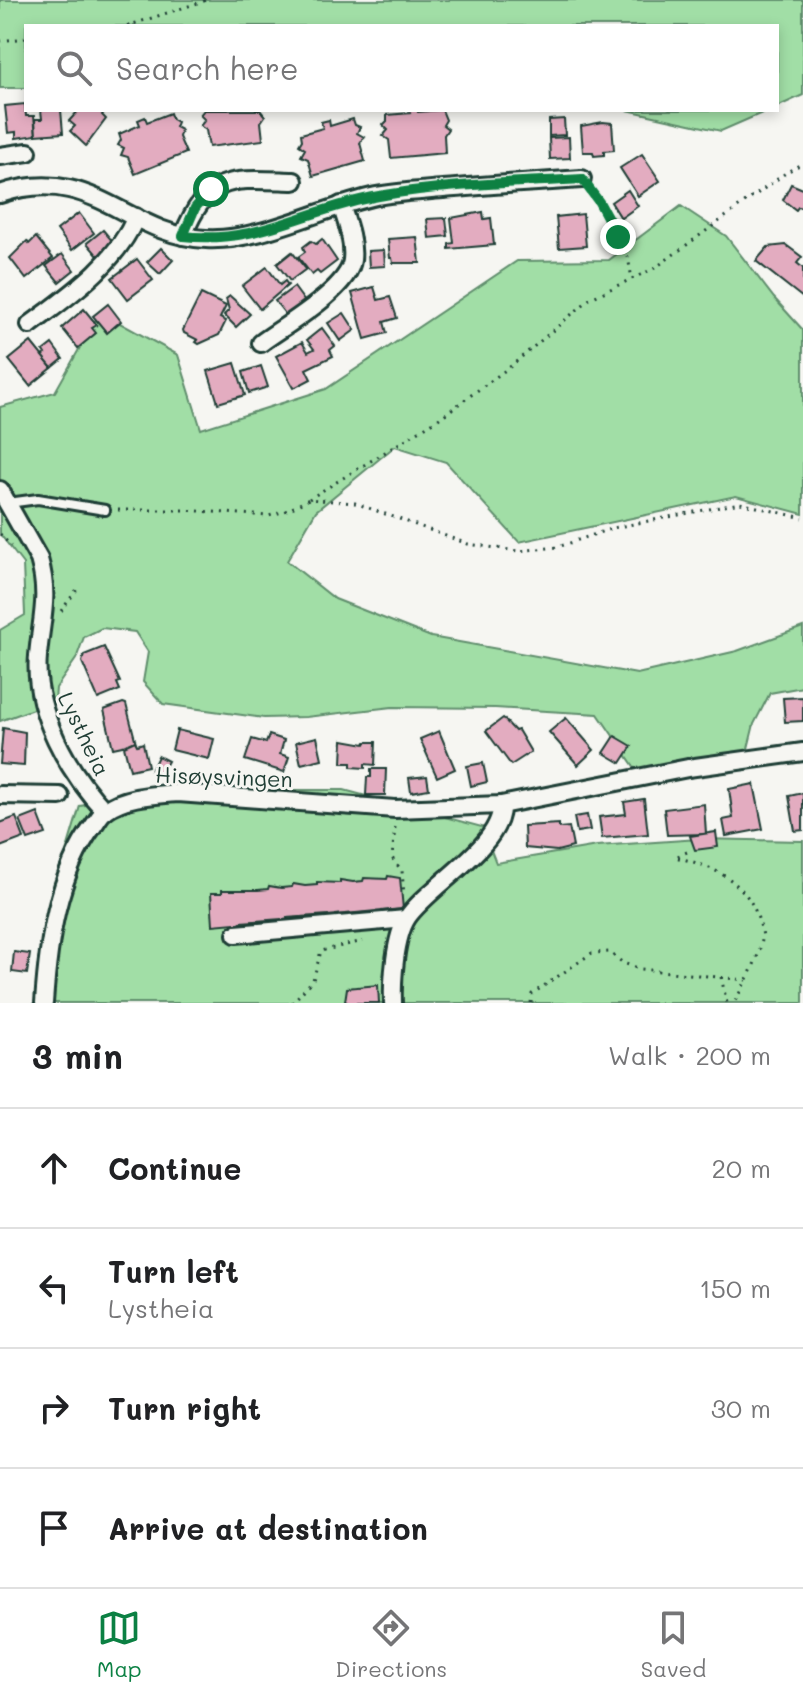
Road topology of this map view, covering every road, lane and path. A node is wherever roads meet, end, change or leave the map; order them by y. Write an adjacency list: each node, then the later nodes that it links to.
1 (207, 0): 2 (path)
2 (133, 24)
3 (24, 38): 4 (path)
4 (0, 41)
5 (28, 152): 6 (street)
6 (0, 156)
7 (803, 163): 14 (path)
8 (582, 179): 11 (street); 14 (path)
9 (294, 181): 13 (street)
10 (0, 194): 12 (street)
11 (341, 205): 13 (street); 16 (street)
12 (136, 217): 13 (street); 15 (street)
13 (183, 236)
14 (632, 279): 18 (path)
15 (30, 325)
16 (261, 343)
17 (4, 496): 19 (lane); 26 (street, Lystheia)
18 (309, 499): 19 (path); 20 (path)
19 (105, 510)
20 (803, 518)
21 (803, 752): 24 (street, Hisøysvingen)
22 (0, 795): 23 (street)
23 (60, 796)
24 (501, 805): 25 (street, Hisøysvingen); 28 (street)
25 (395, 809): 26 (street, Hisøysvingen); 28 (path)
26 (105, 811): 33 (street)
27 (687, 852): 32 (path)
28 (406, 919): 29 (street); 35 (street)
29 (236, 934)
30 (373, 939): 34 (path)
31 (721, 977): 32 (path); 36 (path); 37 (path)
32 (746, 980): 38 (path)
33 (44, 1003)
34 (292, 1003)
35 (393, 1003)
36 (531, 1003)
37 (727, 1003)
38 (734, 1003)

